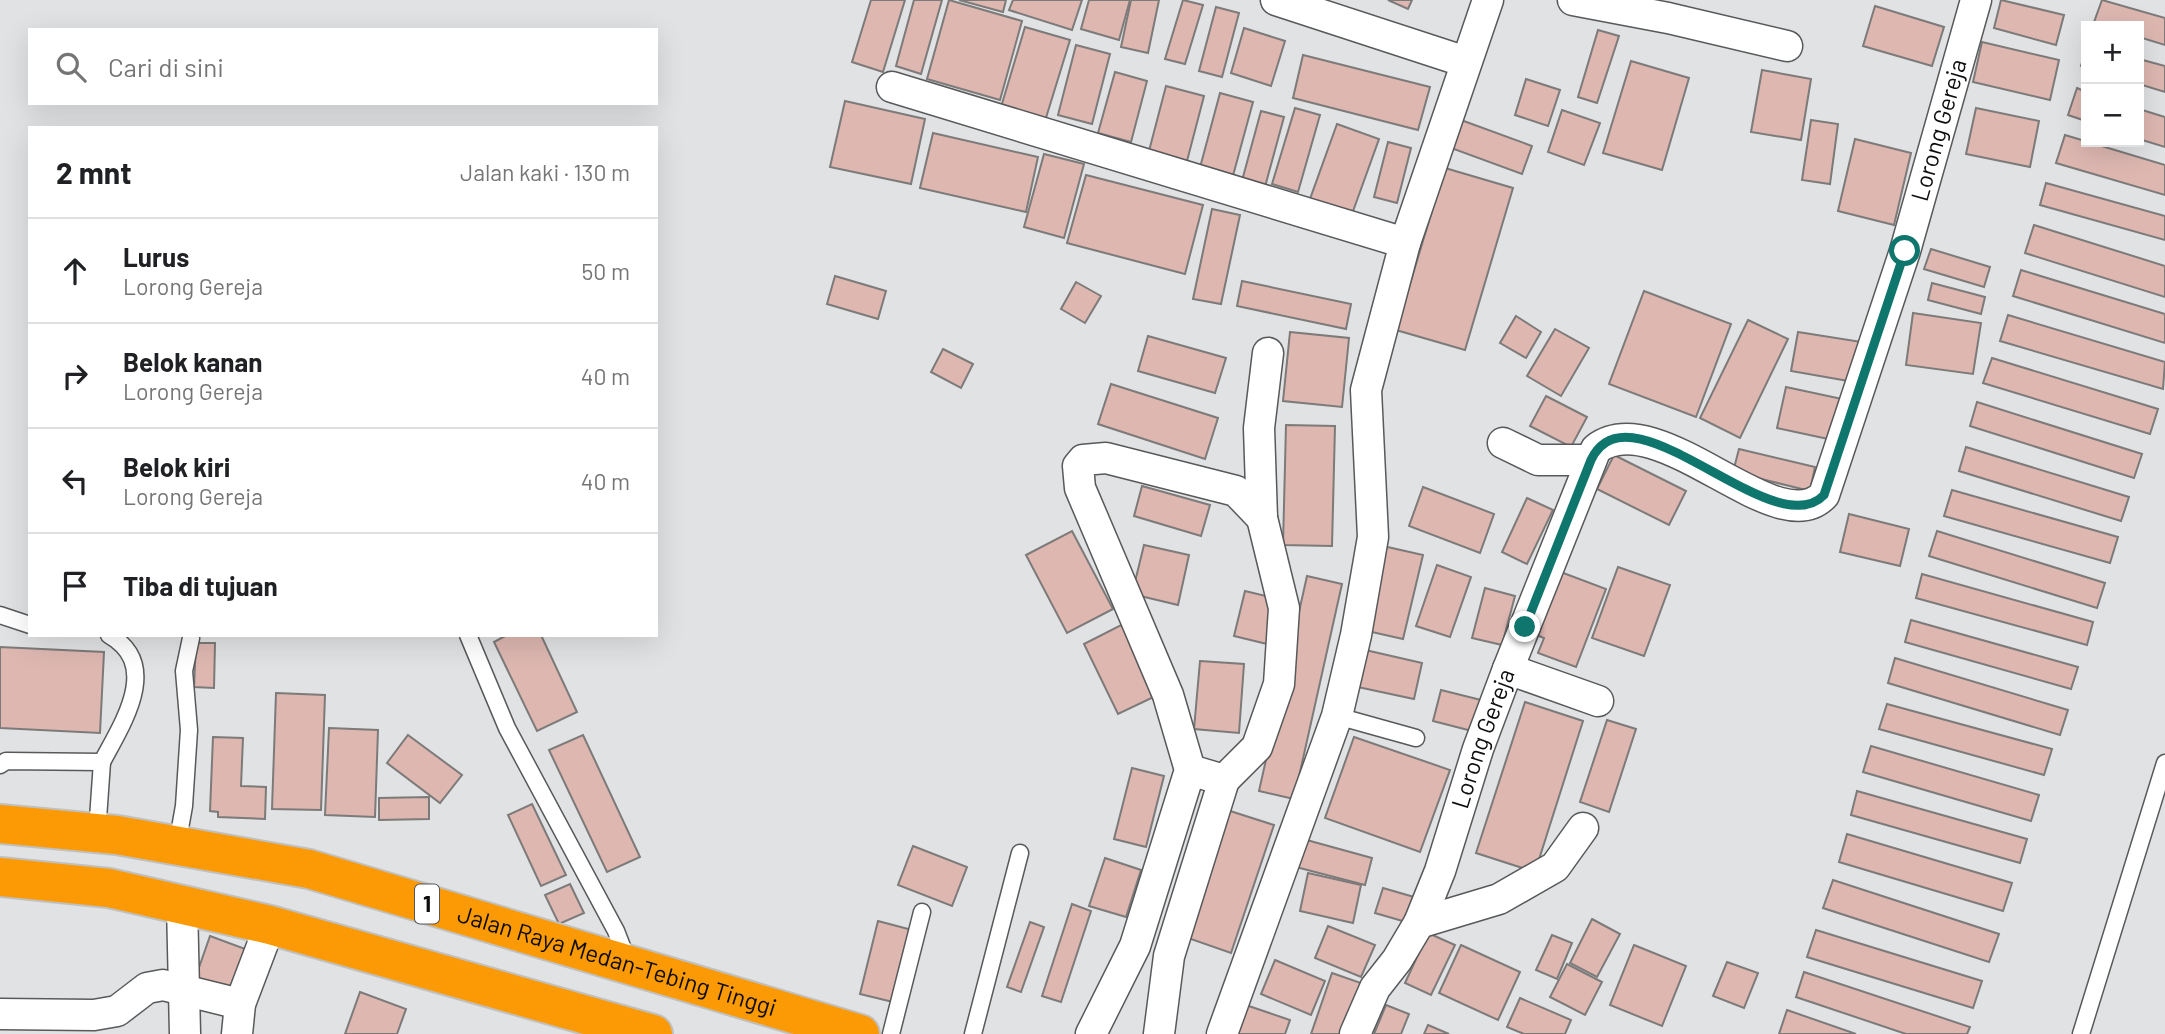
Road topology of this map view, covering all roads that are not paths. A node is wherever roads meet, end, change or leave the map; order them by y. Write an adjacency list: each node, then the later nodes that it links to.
1 (1276, 0): 6 (street)
2 (1488, 0): 6 (street)
3 (1573, 0): 5 (street)
4 (1976, 0): 11 (street, Lorong Gereja)
5 (1787, 46)
6 (1466, 62): 8 (street)
7 (892, 87): 8 (street)
8 (1405, 243): 20 (street)
9 (1268, 354): 12 (street)
10 (1503, 443): 11 (street)
11 (1591, 460): 18 (street, Lorong Gereja)
12 (1262, 518): 25 (street); 26 (street)
13 (0, 615): 14 (lane)
14 (28, 624)
15 (113, 637): 22 (lane)
16 (469, 637): 39 (lane)
17 (191, 638): 30 (lane)
18 (1508, 669): 19 (street); 35 (street, Lorong Gereja)
19 (1598, 701)
20 (1337, 716): 21 (lane); 51 (street)
21 (1416, 738)
22 (102, 762): 24 (lane); 29 (lane)
23 (2165, 763): 53 (lane)
24 (0, 765)
25 (1190, 770): 26 (street); 37 (street)
26 (1224, 780): 38 (street)
27 (0, 824): 29 (highway, Jalan Raya Medan-Tebing Tinggi / 1)
28 (1583, 828): 35 (street)
29 (97, 833): 30 (highway, Jalan Raya Medan-Tebing Tinggi / 1)
30 (177, 845): 39 (highway, Jalan Raya Medan-Tebing Tinggi / 1)
31 (1020, 853): 48 (lane)
32 (0, 877): 33 (highway)
33 (182, 904): 36 (highway); 40 (street)
34 (922, 912): 47 (lane)
35 (1419, 923): 52 (street, Lorong Gereja)
36 (270, 925): 41 (street); 45 (highway)
37 (1135, 946): 38 (street); 49 (street)
38 (1169, 956): 50 (street)
39 (630, 967): 46 (highway, Jalan Raya Medan-Tebing Tinggi / 1)
40 (186, 990): 41 (street); 42 (street); 43 (street)
41 (240, 1004): 44 (street)
42 (0, 1014)
43 (184, 1034)
44 (237, 1034)
45 (653, 1034)
46 (860, 1034)
47 (891, 1034)
48 (973, 1034)
49 (1091, 1034)
50 (1159, 1034)
51 (1222, 1034)
52 (1355, 1034)
53 (2081, 1034)

